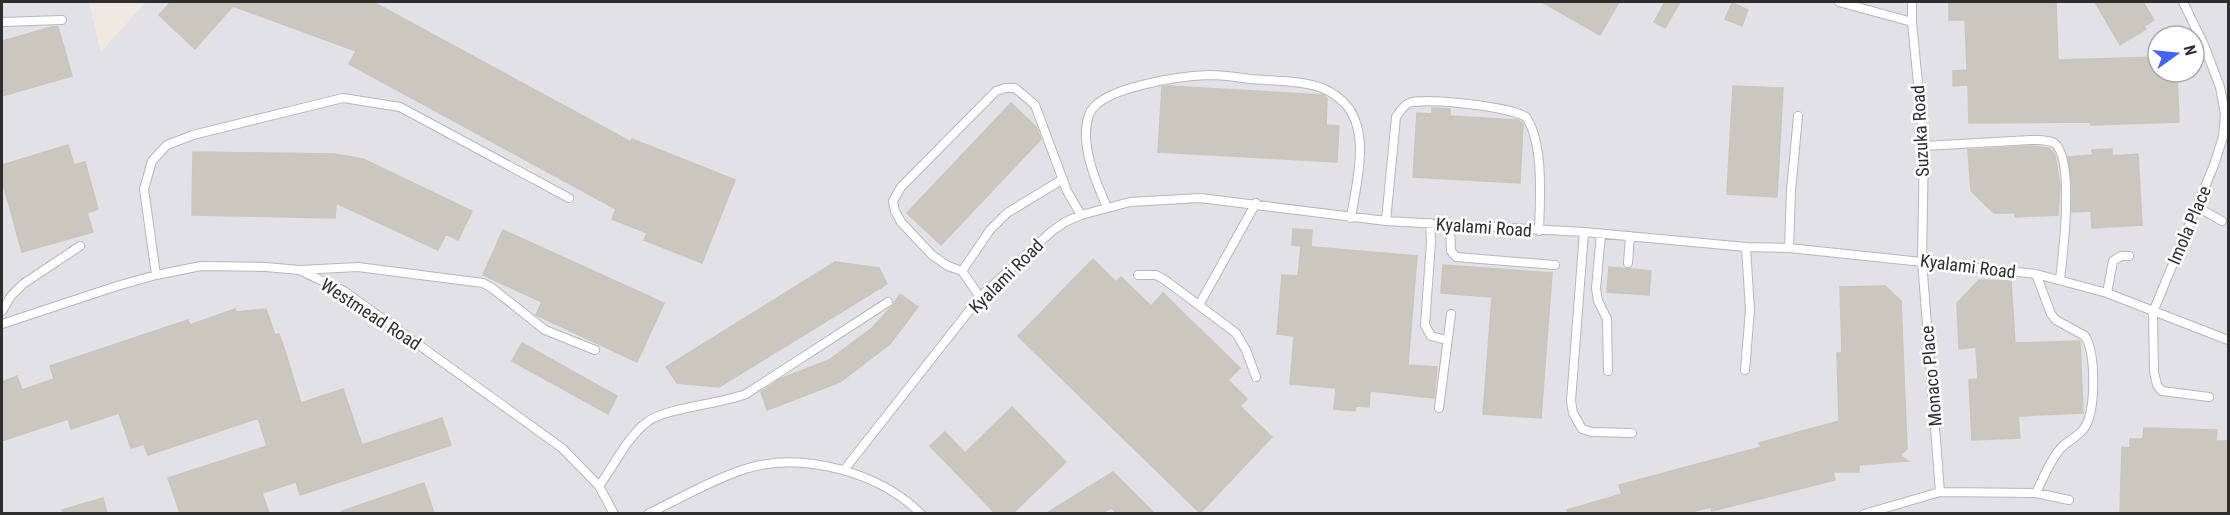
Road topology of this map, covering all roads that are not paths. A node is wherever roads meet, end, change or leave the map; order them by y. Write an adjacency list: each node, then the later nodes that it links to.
1 (1839, 2): 6 (lane)
2 (1912, 2): 6 (lane, Suzuka Road)
3 (2183, 2): 13 (lane, Imola Place)
4 (62, 20): 5 (lane)
5 (2, 22)
6 (1912, 22): 8 (lane, Suzuka Road)
7 (1798, 116): 26 (lane)
8 (1924, 146): 28 (lane, Suzuka Road); 36 (lane)
9 (1063, 179): 14 (lane); 32 (lane); 32 (lane)
10 (569, 198): 34 (lane)
11 (1256, 203): 12 (lane, Kyalami Road); 15 (lane, Kyalami Road); 40 (lane)
12 (1107, 207): 14 (lane, Kyalami Road); 15 (lane)
13 (2197, 207): 17 (lane); 42 (lane, Imola Place)
14 (1081, 215): 38 (lane, Kyalami Road)
15 (1351, 218): 16 (lane, Kyalami Road)
16 (1386, 221): 18 (lane, Kyalami Road); 20 (lane)
17 (2222, 221)
18 (1430, 223): 19 (lane, Kyalami Road); 45 (lane)
19 (1450, 225): 20 (lane, Kyalami Road); 30 (lane)
20 (1539, 231): 21 (lane, Kyalami Road)
21 (1584, 232): 22 (lane, Kyalami Road); 53 (lane)
22 (1601, 235): 23 (lane, Kyalami Road); 49 (lane)
23 (1630, 236): 25 (lane, Kyalami Road); 29 (lane)
24 (80, 246): 41 (lane)
25 (1746, 247): 26 (lane, Kyalami Road); 48 (lane)
26 (1789, 248): 28 (lane, Kyalami Road)
27 (2129, 256): 37 (lane)
28 (1922, 261): 33 (lane, Kyalami Road); 56 (lane, Monaco Place)
29 (1628, 263)
30 (1555, 265)
31 (299, 270): 34 (lane, Westmead Road); 47 (lane); 55 (lane, Westmead Road)
32 (962, 271): 38 (lane)
33 (2036, 274): 36 (lane, Kyalami Road); 57 (lane)
34 (156, 275): 44 (lane, Westmead Road)
35 (1138, 275): 40 (lane)
36 (2060, 279): 37 (lane, Kyalami Road)
37 (2107, 292): 42 (lane, Kyalami Road)
38 (980, 297): 54 (lane, Kyalami Road)
39 (888, 302): 55 (lane)
40 (1199, 304): 50 (lane)
41 (2, 311)
42 (2152, 312): 46 (lane, Kyalami Road); 51 (lane)
43 (1451, 314): 45 (lane)
44 (2, 324)
45 (1446, 340): 52 (lane)
46 (2229, 340)
47 (595, 350)
48 (1744, 370)
49 (1608, 371)
50 (1256, 376)
51 (2209, 397)
52 (1438, 408)
53 (1632, 433)
54 (844, 470): 60 (lane); 61 (lane)
55 (599, 486): 59 (lane, Westmead Road)
56 (1940, 492): 57 (lane); 62 (lane)
57 (2036, 493): 58 (lane)
58 (2069, 500)
59 (614, 513)
60 (648, 513)
61 (921, 513)
62 (1864, 513)

